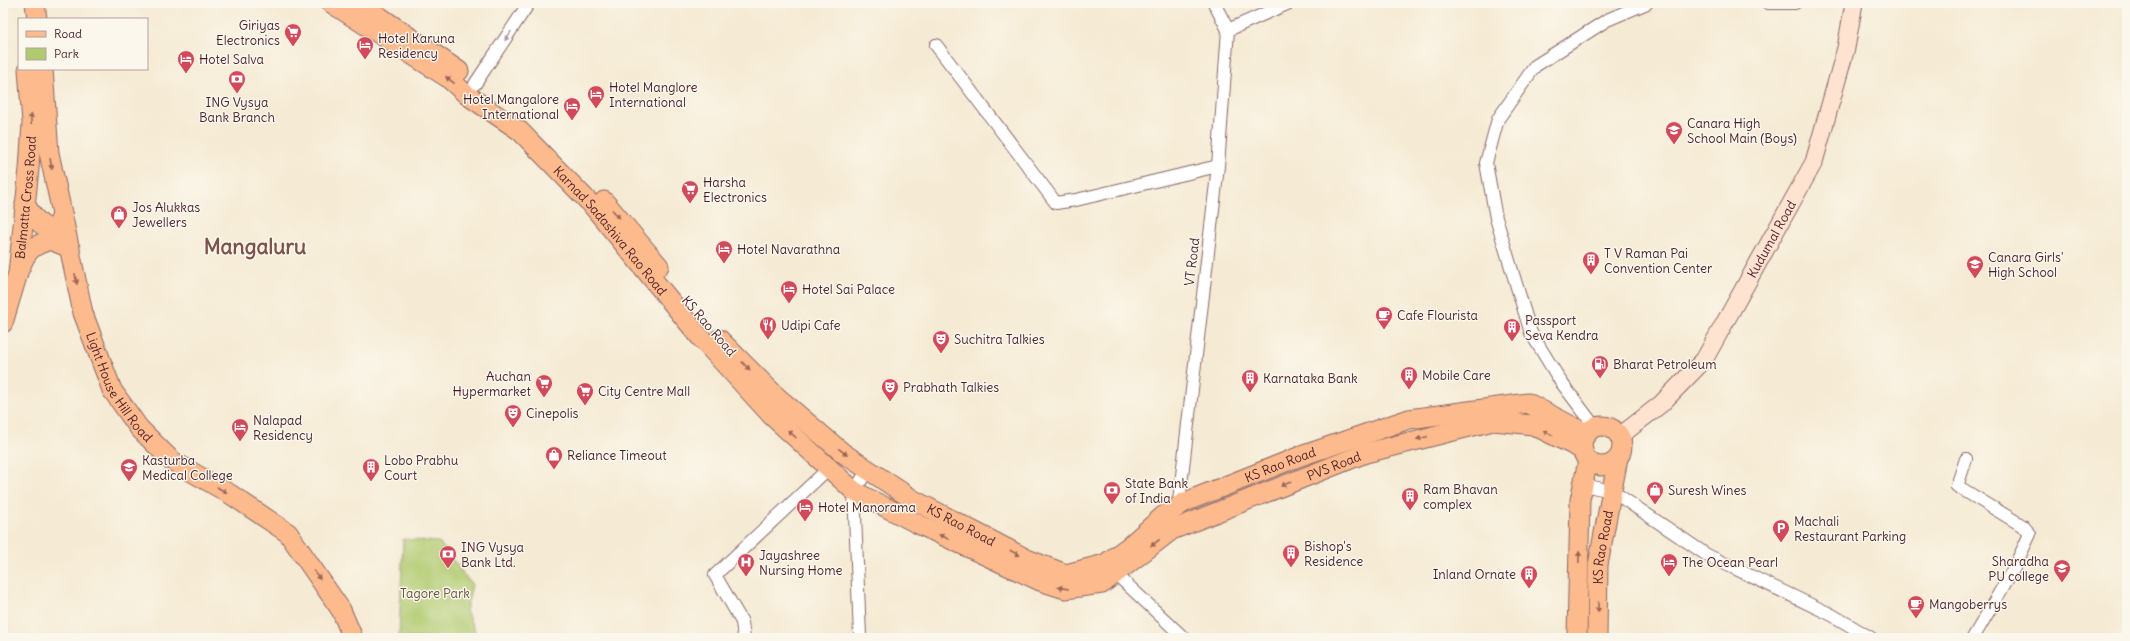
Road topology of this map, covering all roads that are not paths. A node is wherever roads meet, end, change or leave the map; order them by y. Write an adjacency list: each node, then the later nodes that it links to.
1 (22, 3): 12 (main road)
2 (35, 3): 13 (main road)
3 (360, 3): 18 (main road, KS Rao Road)
4 (528, 3): 18 (street, one-way to 18)
5 (1214, 3): 14 (street)
6 (1289, 3): 14 (street)
7 (1647, 3): 26 (street)
8 (1768, 3): 9 (street)
9 (1795, 3)
10 (1854, 3): 25 (street, Kudumal Road)
11 (338, 5): 29 (main road, Karnad Sadashiva Rao Road, one-way to 11)
12 (24, 18)
13 (37, 18)
14 (1228, 30): 19 (street, VT Road)
15 (936, 44): 19 (street)
16 (28, 70): 20 (main road, Balmatta Cross Road, one-way to 16)
17 (43, 70): 21 (main road, Light House Hill Road, one-way to 21)
18 (475, 84): 30 (main road, KS Rao Road, one-way to 30)
19 (1218, 166): 34 (street, VT Road)
20 (25, 203): 21 (main road); 23 (main road, Balmatta Cross Road)
21 (62, 213): 22 (main road, Light House Hill Road)
22 (70, 248): 23 (main road); 37 (main road, Light House Hill Road, one-way to 37)
23 (18, 273): 24 (main road, Balmatta Cross Road)
24 (3, 323)
25 (1620, 436): 26 (main road); 27 (main road)
26 (1588, 443): 27 (main road); 31 (main road, KS Rao Road); 34 (main road, KS Rao Road); 35 (main road, PVS Road, one-way to 35)
27 (1618, 458): 33 (main road, KS Rao Road)
28 (1966, 459): 44 (street)
29 (829, 468): 32 (main road, Karnad Sadashiva Rao Road); 38 (street)
30 (868, 470): 32 (street); 34 (main road, KS Rao Road, one-way to 34)
31 (1583, 485): 33 (street); 41 (main road, KS Rao Road, one-way to 31)
32 (854, 491): 36 (main road, Karnad Sadashiva Rao Road, one-way to 32); 39 (street)
33 (1612, 491): 42 (main road, KS Rao Road, one-way to 42); 43 (street)
34 (1178, 506): 35 (street, VT Road)
35 (1180, 527): 36 (main road, PVS Road, one-way to 36)
36 (1109, 579): 40 (street)
37 (353, 638)
38 (744, 638)
39 (859, 638)
40 (1184, 638)
41 (1577, 638)
42 (1597, 638)
43 (1871, 638)
44 (1973, 638)

